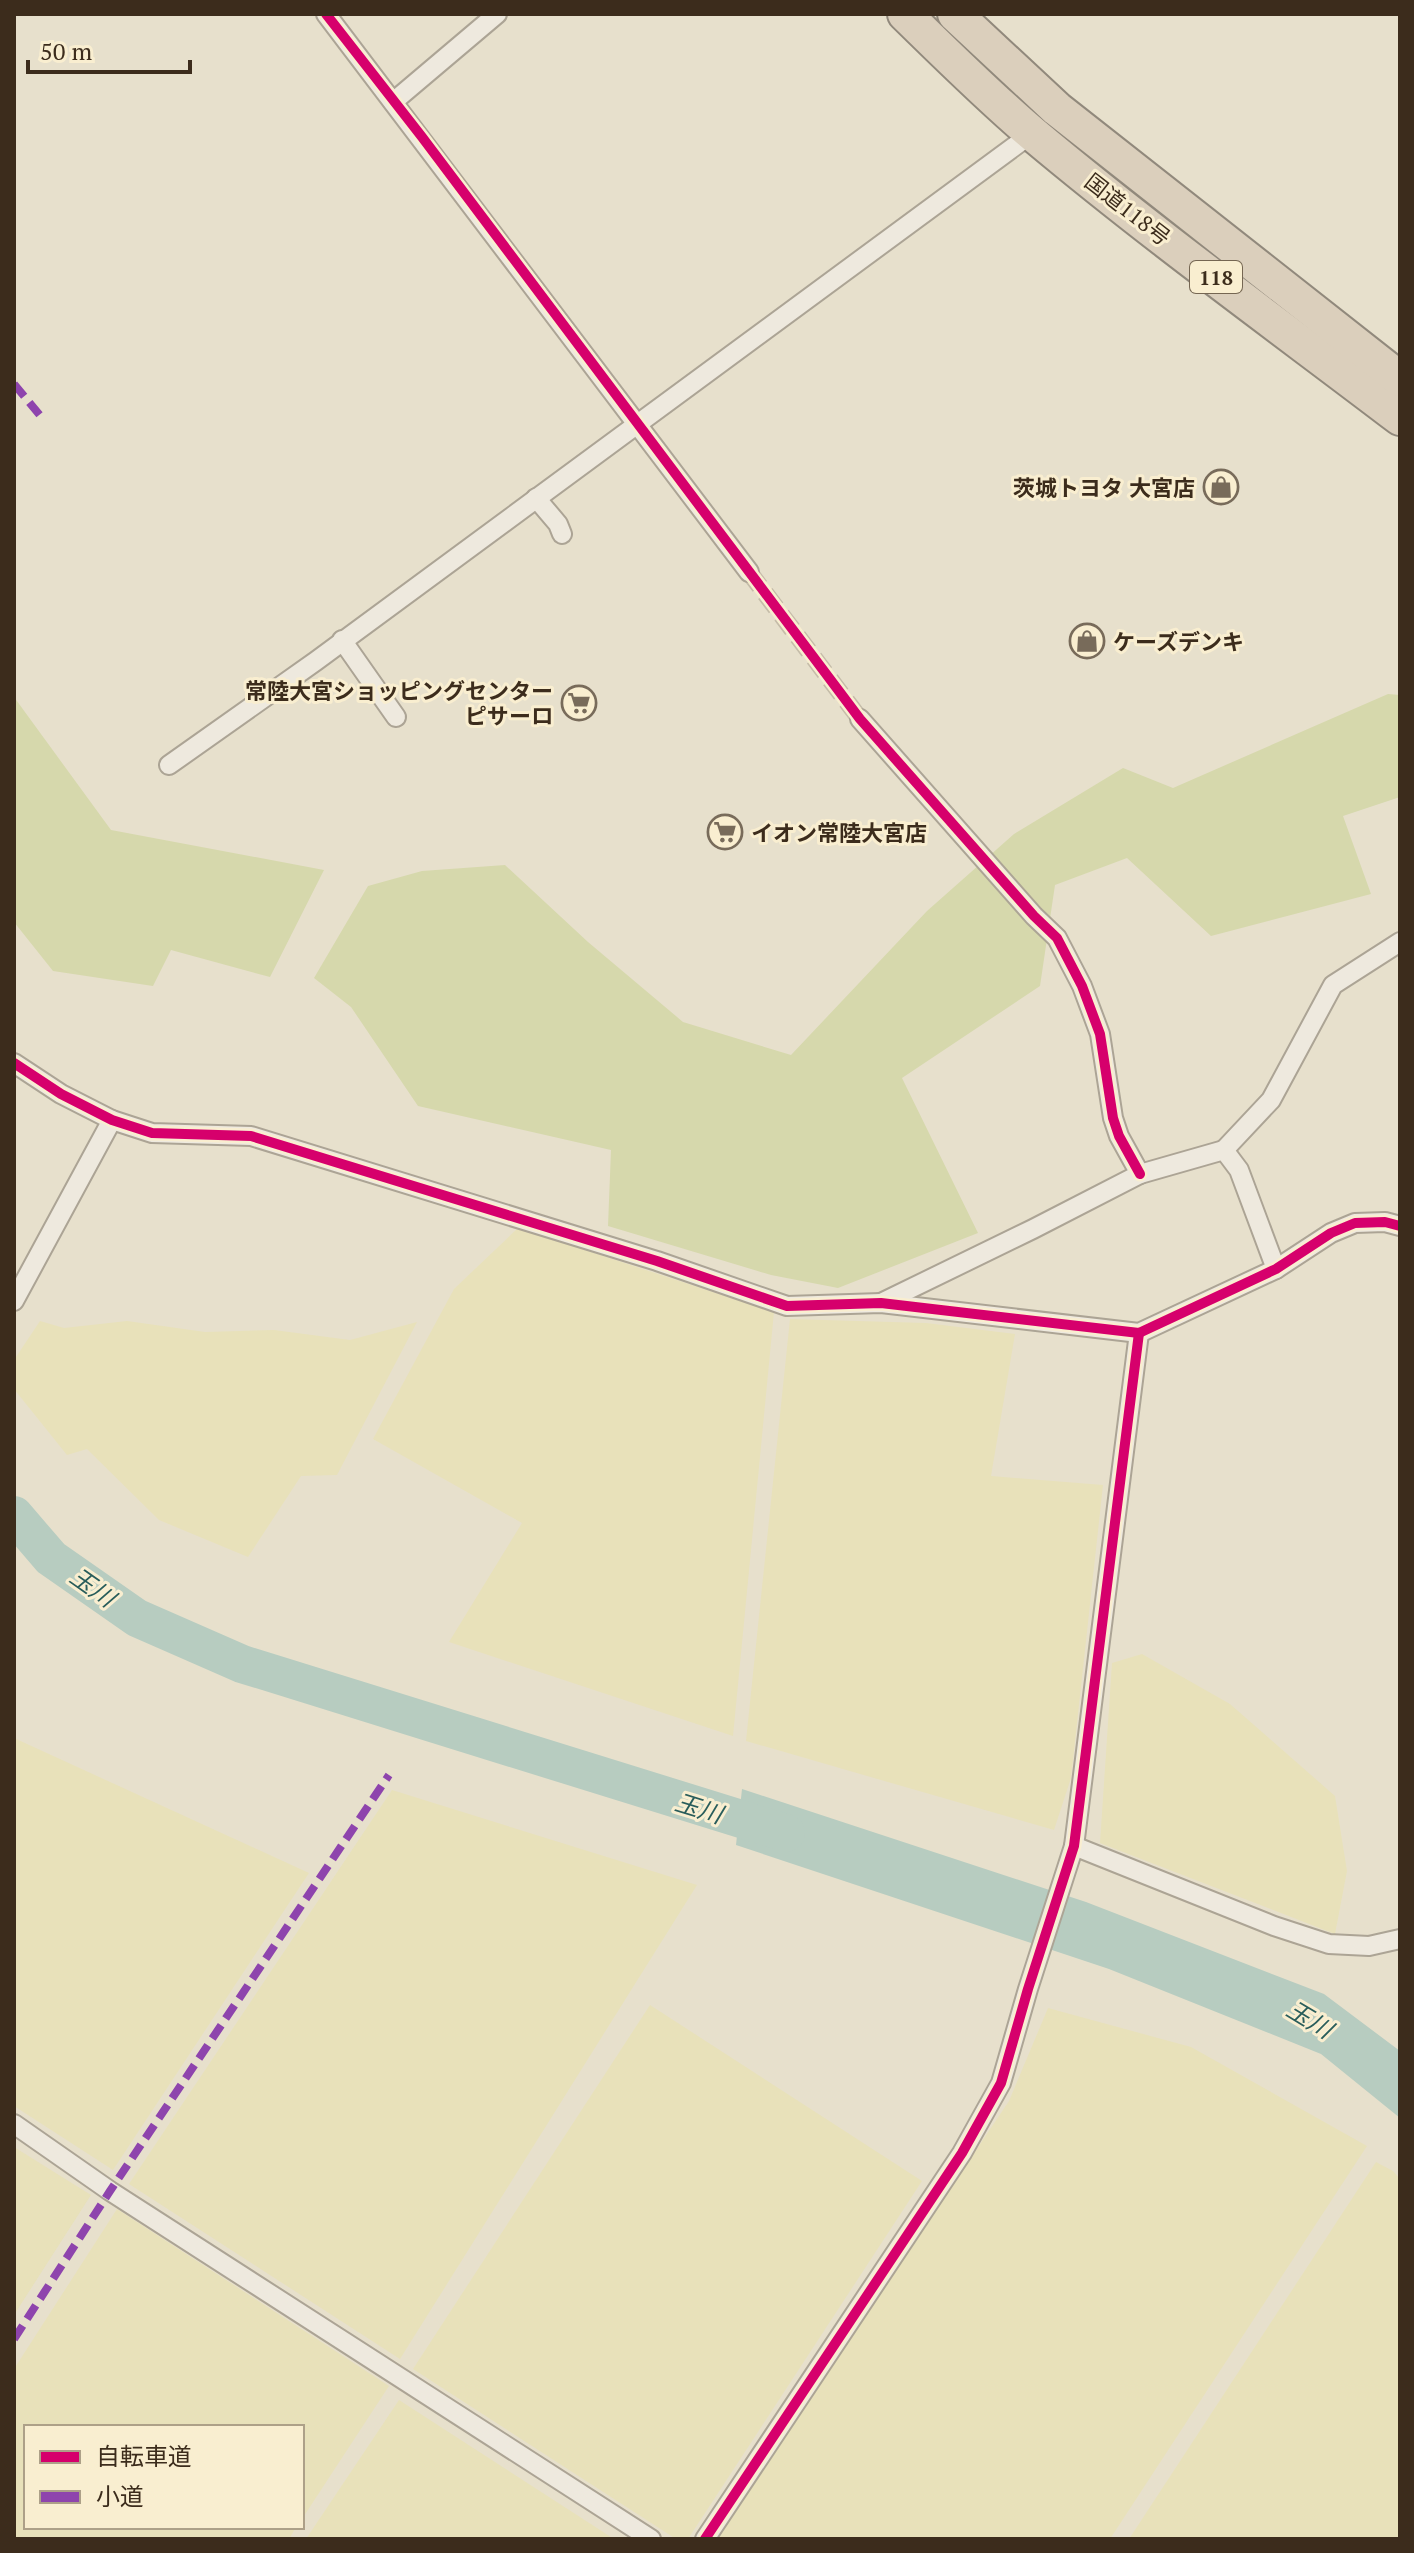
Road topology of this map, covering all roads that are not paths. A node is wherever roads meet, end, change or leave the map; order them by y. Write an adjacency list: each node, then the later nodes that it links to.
1 (326, 14): 5 (street)
2 (497, 14): 5 (street)
3 (905, 14): 7 (highway, 国道118号 / 118)
4 (955, 14): 6 (highway, 国道118号 / 118)
5 (393, 102): 10 (street)
6 (1057, 109): 7 (street); 8 (highway, 国道118号 / 118)
7 (1033, 134): 9 (highway, 国道118号 / 118); 10 (street)
8 (1400, 379)
9 (1400, 418)
10 (637, 424): 11 (street); 13 (street)
11 (536, 498): 12 (street); 14 (street)
12 (562, 534)
13 (749, 572)
14 (342, 640): 15 (street); 17 (street)
15 (396, 717)
16 (860, 719): 22 (street)
17 (169, 765)
18 (1400, 942): 21 (street)
19 (14, 1063): 20 (street)
20 (112, 1120): 25 (street); 26 (street)
21 (1224, 1150): 22 (street); 24 (street)
22 (1140, 1174): 26 (street)
23 (1400, 1226): 24 (street)
24 (1276, 1269): 27 (street)
25 (14, 1301)
26 (881, 1303): 27 (street)
27 (1139, 1333): 28 (street)
28 (1074, 1846): 29 (street); 32 (street)
29 (1400, 1939)
30 (14, 2124): 31 (street)
31 (651, 2539)
32 (705, 2539)

